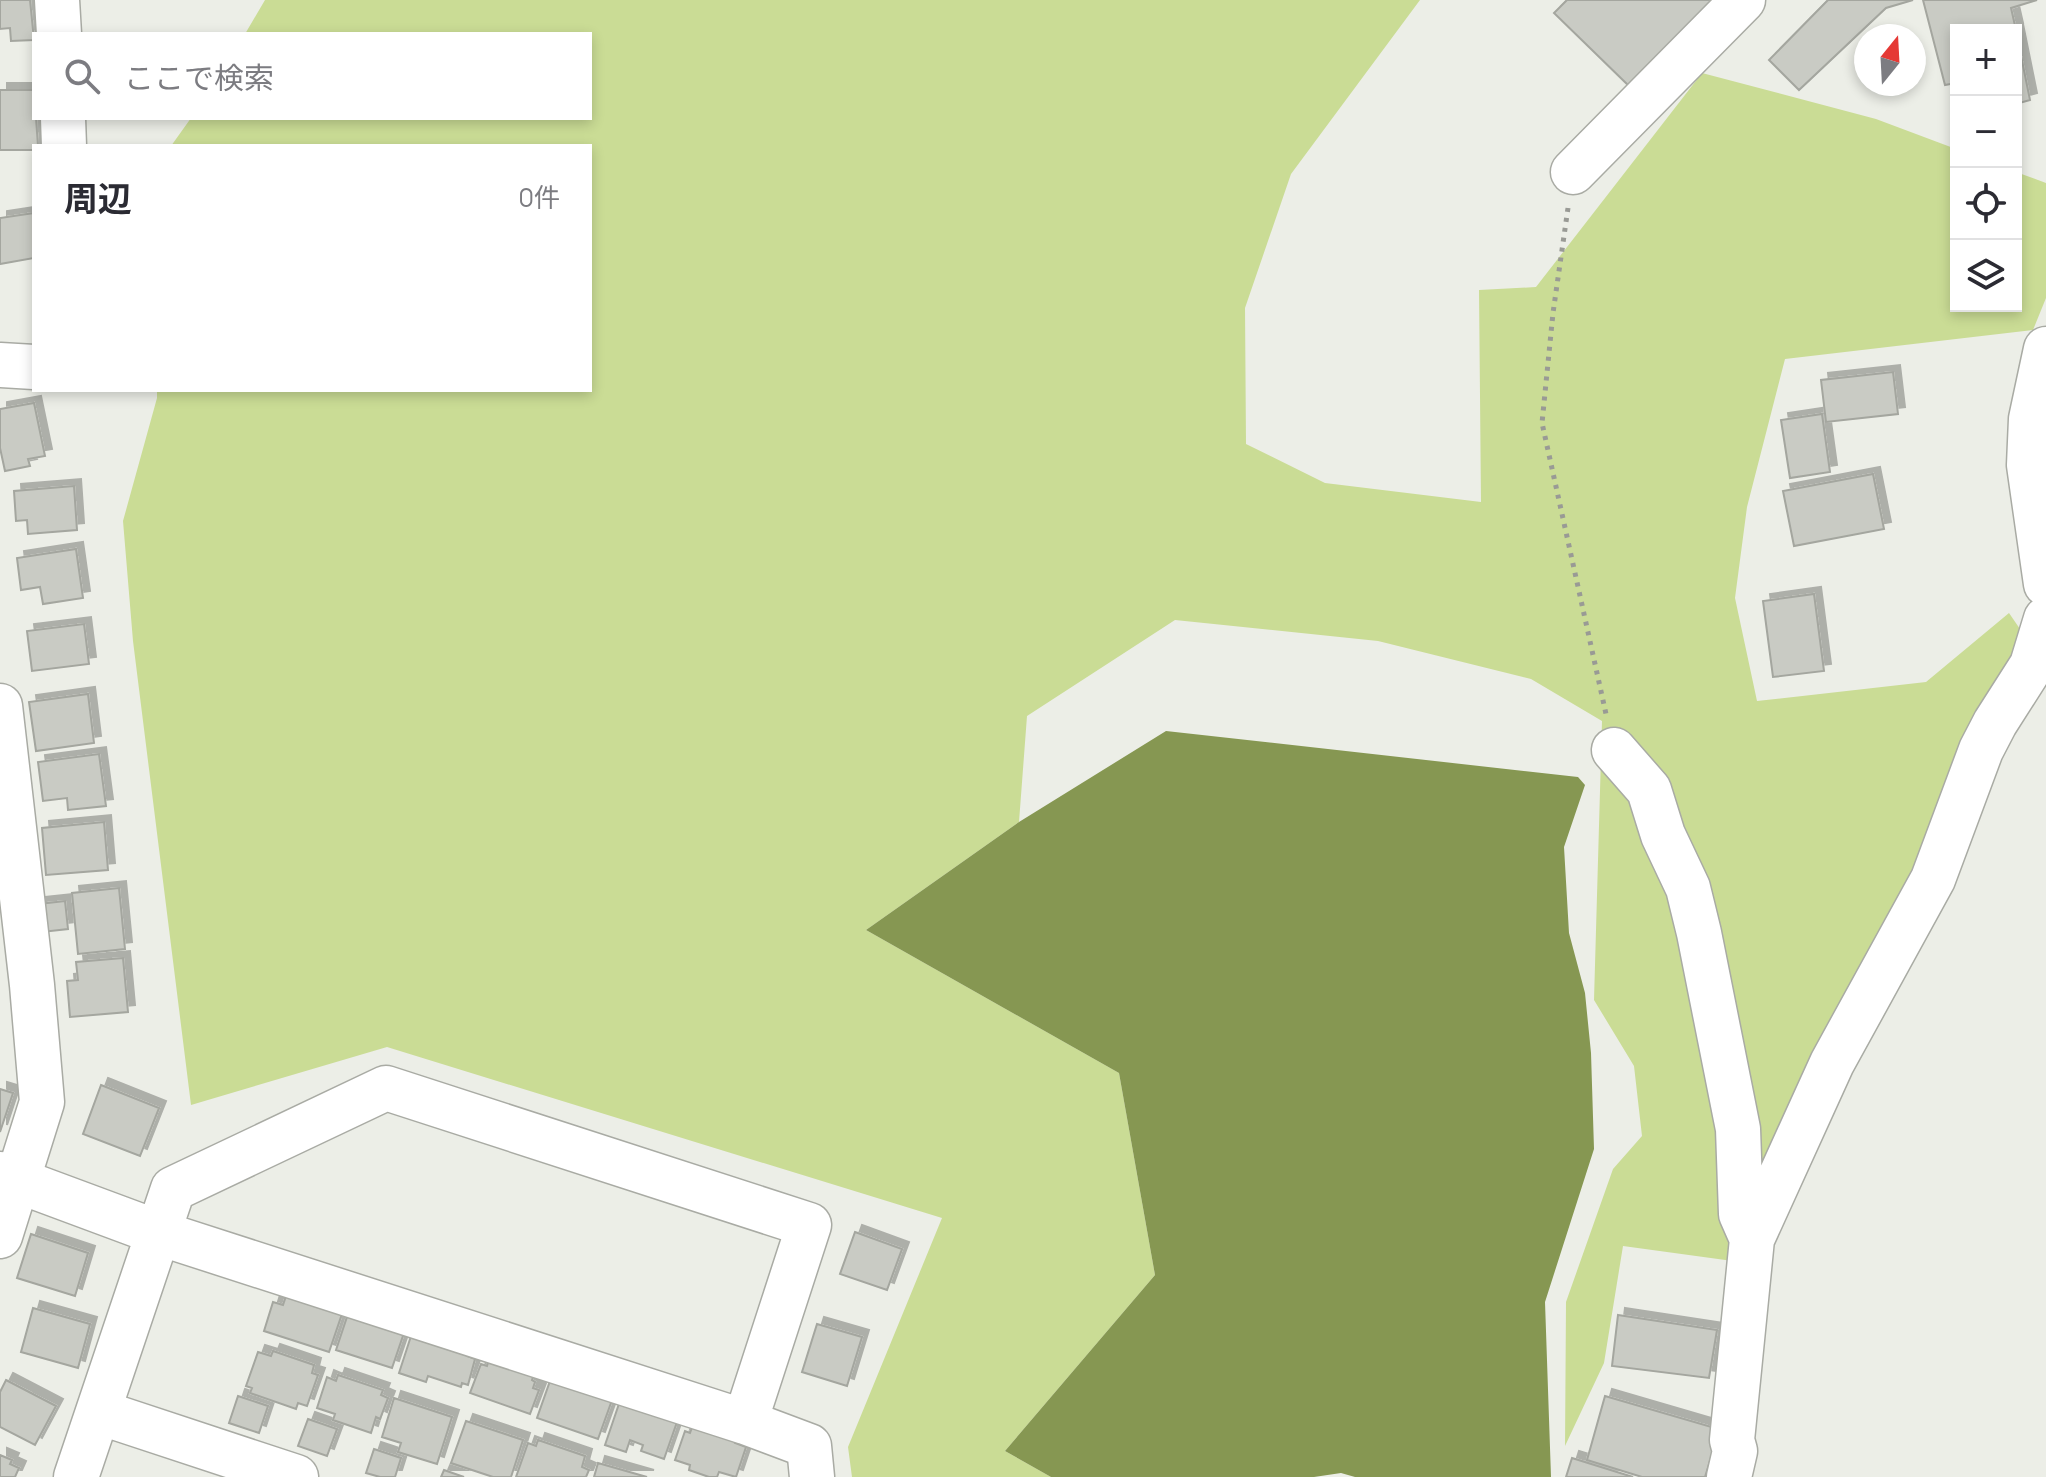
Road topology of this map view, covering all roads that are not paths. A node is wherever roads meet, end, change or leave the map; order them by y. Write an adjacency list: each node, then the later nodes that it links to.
1 (57, 0): 3 (street)
2 (1743, 0): 6 (street)
3 (59, 32)
4 (63, 120): 5 (street)
5 (64, 144)
6 (1573, 172)
7 (2046, 349): 10 (street)
8 (0, 365): 9 (street)
9 (32, 367)
10 (2046, 584)
11 (2046, 619): 19 (street)
12 (0, 706): 14 (street)
13 (1614, 750): 19 (street)
14 (3, 778): 15 (street)
15 (16, 980): 16 (street)
16 (9, 1177): 17 (street); 18 (street)
17 (159, 1233): 20 (street); 21 (street); 21 (street)
18 (0, 1236)
19 (1752, 1239): 25 (street)
20 (99, 1412): 22 (street); 23 (street)
21 (745, 1422): 24 (street)
22 (76, 1477)
23 (296, 1477)
24 (812, 1477)
25 (1729, 1477)

